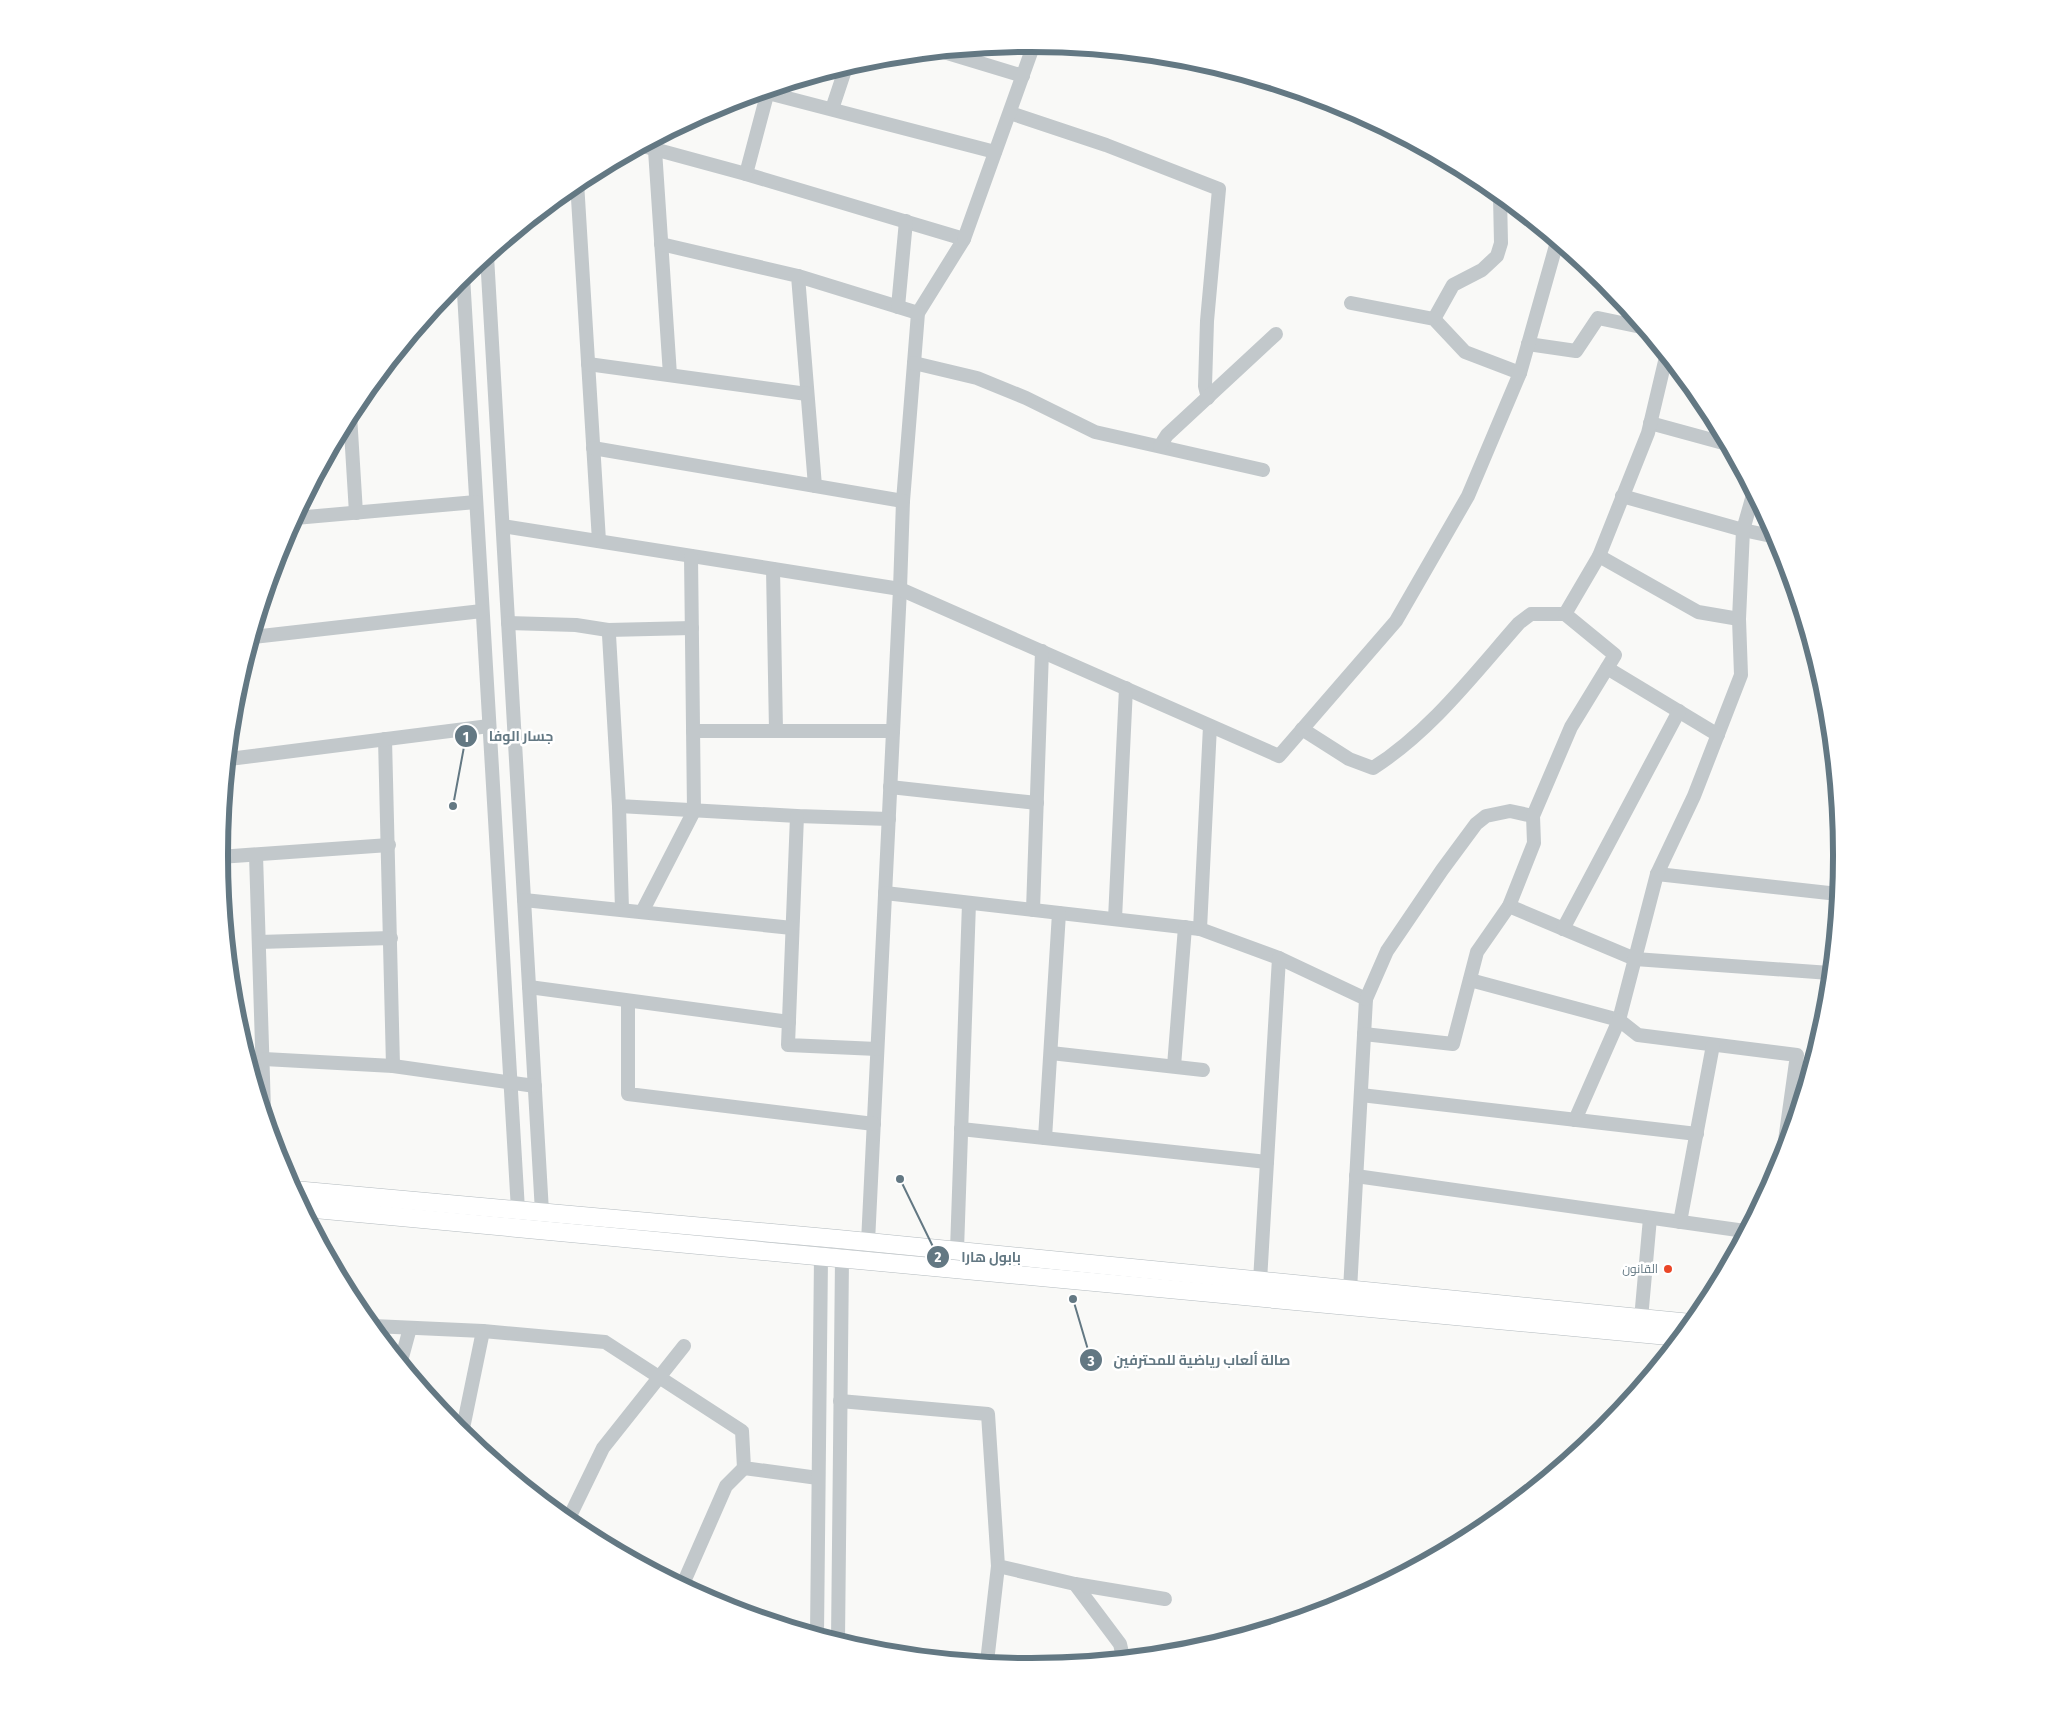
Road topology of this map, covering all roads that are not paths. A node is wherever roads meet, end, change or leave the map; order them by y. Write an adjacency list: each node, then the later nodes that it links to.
1 (1031, 52): 4 (street)
2 (957, 56): 4 (street)
3 (843, 75): 7 (street)
4 (1023, 76): 8 (street)
5 (776, 94): 7 (street)
6 (767, 97): 12 (street)
7 (832, 109): 11 (street)
8 (1010, 113): 11 (street); 35 (street)
9 (651, 148): 12 (street)
10 (649, 149): 17 (street)
11 (995, 152): 16 (street)
12 (746, 174): 15 (street)
13 (579, 192): 31 (street)
14 (1500, 205): 25 (street)
15 (906, 221): 16 (street); 23 (street)
16 (964, 239): 24 (street)
17 (661, 244): 20 (street); 33 (street)
18 (1555, 248): 28 (street)
19 (488, 265): 49 (street)
20 (798, 276): 23 (street); 34 (street)
21 (464, 287): 45 (street)
22 (1351, 303): 25 (street)
23 (898, 307): 24 (street)
24 (918, 313): 29 (street)
25 (1434, 319): 32 (street)
26 (1633, 325): 28 (street)
27 (1276, 334): 35 (street)
28 (1528, 344): 32 (street)
29 (914, 363): 39 (street); 44 (street)
30 (1665, 363): 36 (street)
31 (588, 364): 33 (street); 40 (street)
32 (1520, 373): 70 (street)
33 (670, 375): 34 (street)
34 (807, 394): 42 (street)
35 (1208, 398): 39 (street)
36 (1650, 423): 38 (street); 43 (street)
37 (351, 429): 47 (street)
38 (1718, 442)
39 (1160, 446): 41 (street)
40 (593, 448): 42 (street); 52 (street)
41 (1263, 470)
42 (815, 486): 44 (street)
43 (1622, 496): 50 (street); 54 (street)
44 (903, 501): 56 (street)
45 (476, 502): 47 (street); 57 (street)
46 (1751, 503): 50 (street)
47 (356, 513): 48 (street)
48 (303, 517)
49 (503, 526): 52 (street); 60 (street)
50 (1743, 530): 51 (street); 59 (street)
51 (1766, 535)
52 (599, 541): 53 (street)
53 (691, 556): 55 (street); 61 (street)
54 (1598, 556): 58 (street); 59 (street)
55 (773, 569): 56 (street); 72 (street)
56 (900, 589): 64 (street); 73 (street)
57 (482, 611): 63 (street); 68 (street)
58 (1565, 614): 65 (street); 70 (street)
59 (1738, 619): 74 (street)
60 (508, 623): 61 (street); 90 (street)
61 (692, 628): 71 (street)
62 (609, 635): 79 (street)
63 (258, 637)
64 (1042, 651): 66 (street); 78 (street)
65 (1607, 668): 67 (street); 82 (street)
66 (1126, 688): 69 (street); 97 (street)
67 (1679, 711): 74 (street); 101 (street)
68 (489, 726): 75 (street); 121 (street)
69 (1210, 726): 70 (street); 100 (street)
70 (1302, 729)
71 (693, 731): 72 (street); 80 (street)
72 (776, 731): 73 (street)
73 (893, 731): 77 (street)
74 (1718, 735): 87 (street)
75 (385, 739): 76 (street); 84 (street)
76 (234, 758)
77 (890, 787): 78 (street); 83 (street)
78 (1037, 803): 94 (street)
79 (619, 806): 80 (street); 93 (street)
80 (694, 811): 81 (street); 95 (street)
81 (797, 816): 83 (street); 99 (street)
82 (1534, 816): 92 (street); 109 (street)
83 (889, 819): 88 (street)
84 (389, 846): 85 (street); 102 (street)
85 (256, 855): 86 (street); 103 (street)
86 (228, 856)
87 (1657, 874): 89 (street); 105 (street)
88 (885, 893): 91 (street); 115 (street)
89 (1832, 893)
90 (524, 900): 93 (street); 108 (street)
91 (969, 903): 94 (street); 128 (street)
92 (1509, 906): 101 (street); 107 (street)
93 (622, 910): 95 (street)
94 (1033, 910): 96 (street)
95 (642, 912): 99 (street)
96 (1059, 913): 97 (street); 116 (street)
97 (1115, 919): 98 (street)
98 (1186, 927): 100 (street); 119 (street)
99 (792, 928): 112 (street)
100 (1200, 929): 104 (street)
101 (1563, 929): 105 (street)
102 (391, 938): 103 (street); 118 (street)
103 (259, 942): 117 (street)
104 (1279, 958): 109 (street); 131 (street)
105 (1635, 959): 106 (street); 111 (street)
106 (1824, 973)
107 (1470, 980): 111 (street); 113 (street)
108 (529, 987): 110 (street); 122 (street)
109 (1366, 998): 113 (street)
110 (628, 1001): 112 (street); 127 (street)
111 (1619, 1020): 114 (street); 126 (street)
112 (789, 1022): 115 (street)
113 (1364, 1034): 124 (street)
114 (1713, 1045): 125 (street); 129 (street)
115 (877, 1049): 127 (street)
116 (1050, 1054): 119 (street); 130 (street)
117 (264, 1059): 118 (street); 123 (street)
118 (393, 1066): 121 (street)
119 (1174, 1066): 120 (street)
120 (1203, 1070)
121 (510, 1084): 122 (street); 135 (street)
122 (535, 1086): 136 (street)
123 (264, 1091)
124 (1361, 1095): 126 (street); 132 (street)
125 (1788, 1118)
126 (1574, 1120): 129 (street)
127 (874, 1124): 140 (street)
128 (961, 1129): 130 (street); 141 (street)
129 (1697, 1134): 138 (street)
130 (1045, 1138): 131 (street)
131 (1267, 1162): 144 (street)
132 (1356, 1176): 137 (street); 145 (street)
133 (302, 1191): 135 (main road)
134 (310, 1209): 142 (main road)
135 (518, 1210): 136 (main road)
136 (542, 1212): 140 (main road)
137 (1650, 1218): 138 (street); 146 (street)
138 (1680, 1222): 139 (street)
139 (1739, 1230)
140 (868, 1242): 141 (main road)
141 (957, 1250): 144 (main road)
142 (821, 1257): 143 (main road); 158 (street)
143 (842, 1259): 151 (main road); 155 (street)
144 (1260, 1281): 145 (main road)
145 (1350, 1290): 146 (main road)
146 (1641, 1318): 147 (main road)
147 (1683, 1322)
148 (381, 1326): 149 (street)
149 (410, 1328): 150 (street); 153 (street)
150 (482, 1331): 154 (street); 156 (street)
151 (1672, 1336)
152 (684, 1346): 154 (street)
153 (403, 1355)
154 (658, 1377): 157 (street); 159 (street)
155 (840, 1401): 160 (street); 165 (street)
156 (464, 1423)
157 (744, 1468): 158 (street); 161 (street)
158 (818, 1478): 164 (street)
159 (572, 1513)
160 (998, 1566): 162 (street); 167 (street)
161 (685, 1579)
162 (1075, 1584): 163 (street); 166 (street)
163 (1165, 1598)
164 (817, 1628)
165 (838, 1634)
166 (1123, 1652)
167 (987, 1656)

